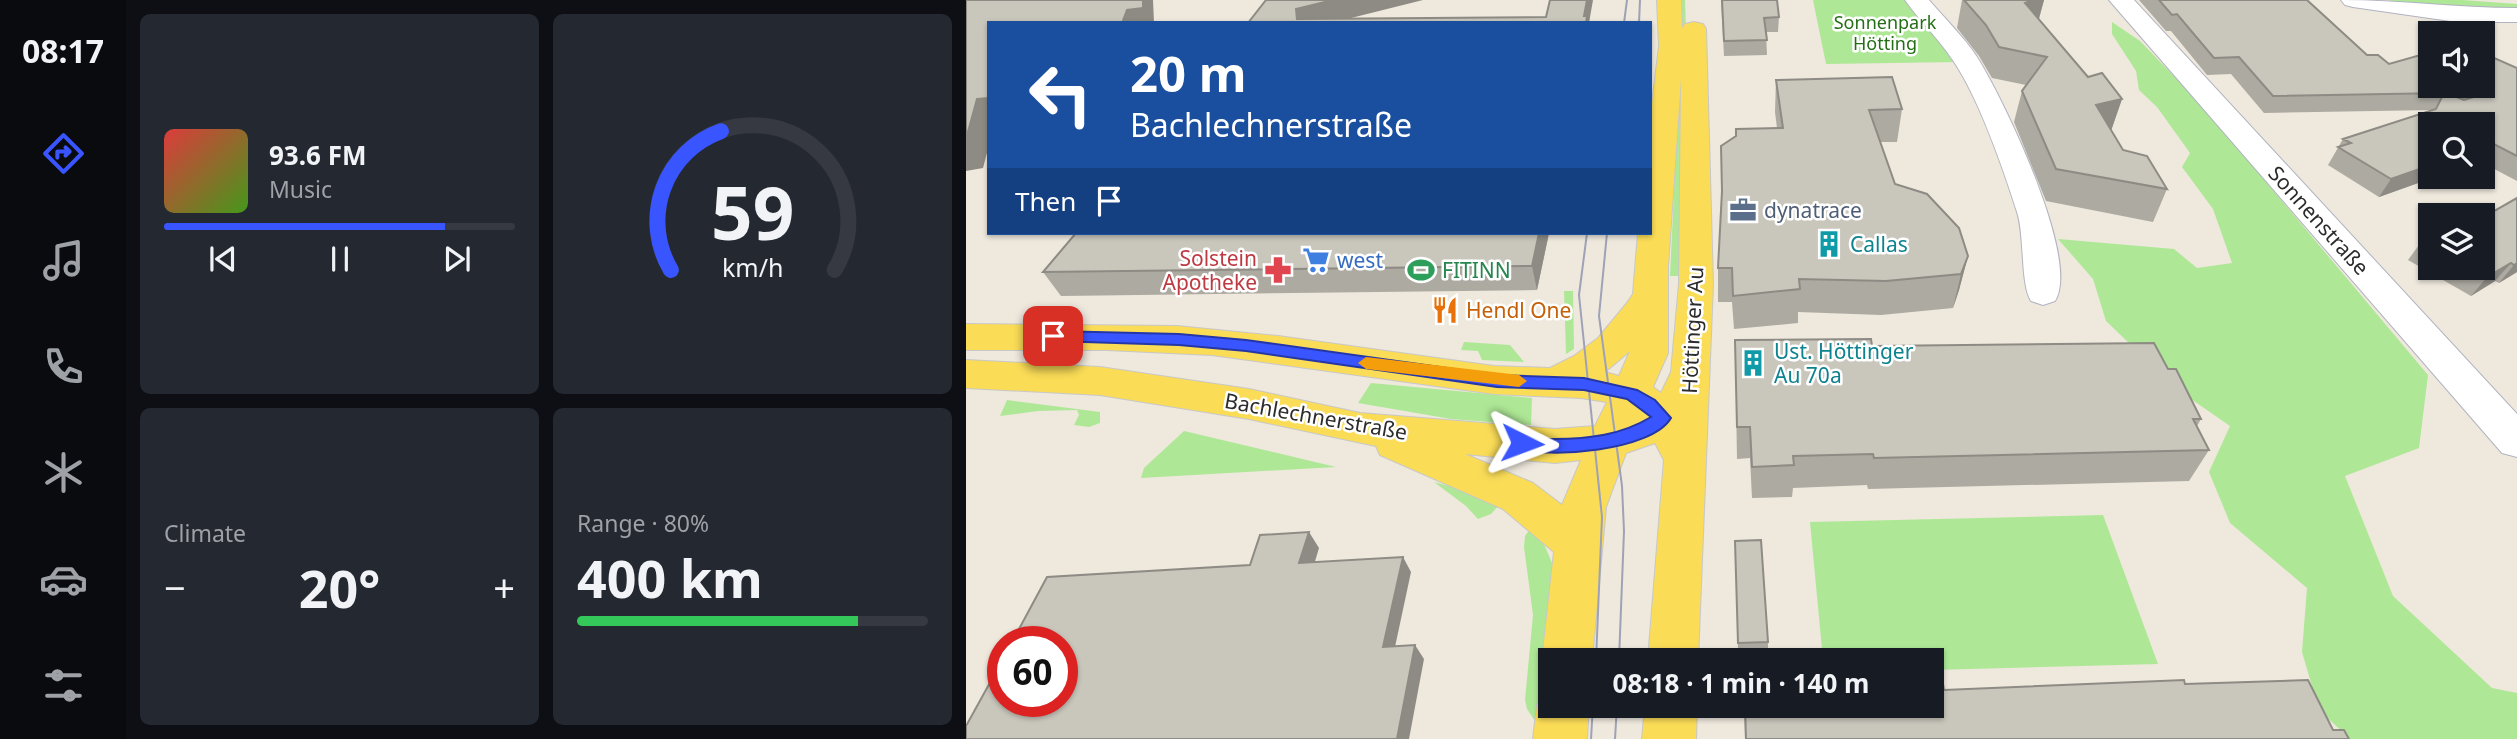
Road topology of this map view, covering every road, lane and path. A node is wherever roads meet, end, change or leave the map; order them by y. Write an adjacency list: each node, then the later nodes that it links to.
1 (1669, 0): 10 (main road, Höttinger Au)
2 (1693, 0): 12 (main road, Höttinger Au)
3 (1917, 0): 9 (street)
4 (2122, 0): 17 (street, Sonnenstraße)
5 (2353, 0): 8 (street)
6 (2492, 0): 7 (street)
7 (2517, 1)
8 (2517, 15)
9 (2043, 293)
10 (1650, 296): 14 (main road); 15 (main road, Höttinger Au)
11 (966, 337): 14 (main road)
12 (1691, 371): 15 (main road, Bachlechnerstraße); 19 (main road, Höttinger Au)
13 (966, 374): 16 (main road, Bachlechnerstraße)
14 (1557, 381): 15 (main road)
15 (1647, 406): 18 (main road, Bachlechnerstraße); 19 (main road)
16 (1360, 429): 18 (main road, Bachlechnerstraße); 20 (main road)
17 (2517, 441)
18 (1609, 442): 20 (main road)
19 (1684, 458): 22 (main road, Höttinger Au)
20 (1578, 544): 21 (main road)
21 (1568, 648)
22 (1674, 648)
23 (1562, 718): 25 (main road)
24 (1670, 718): 26 (main road)
25 (1560, 739)
26 (1669, 739)

